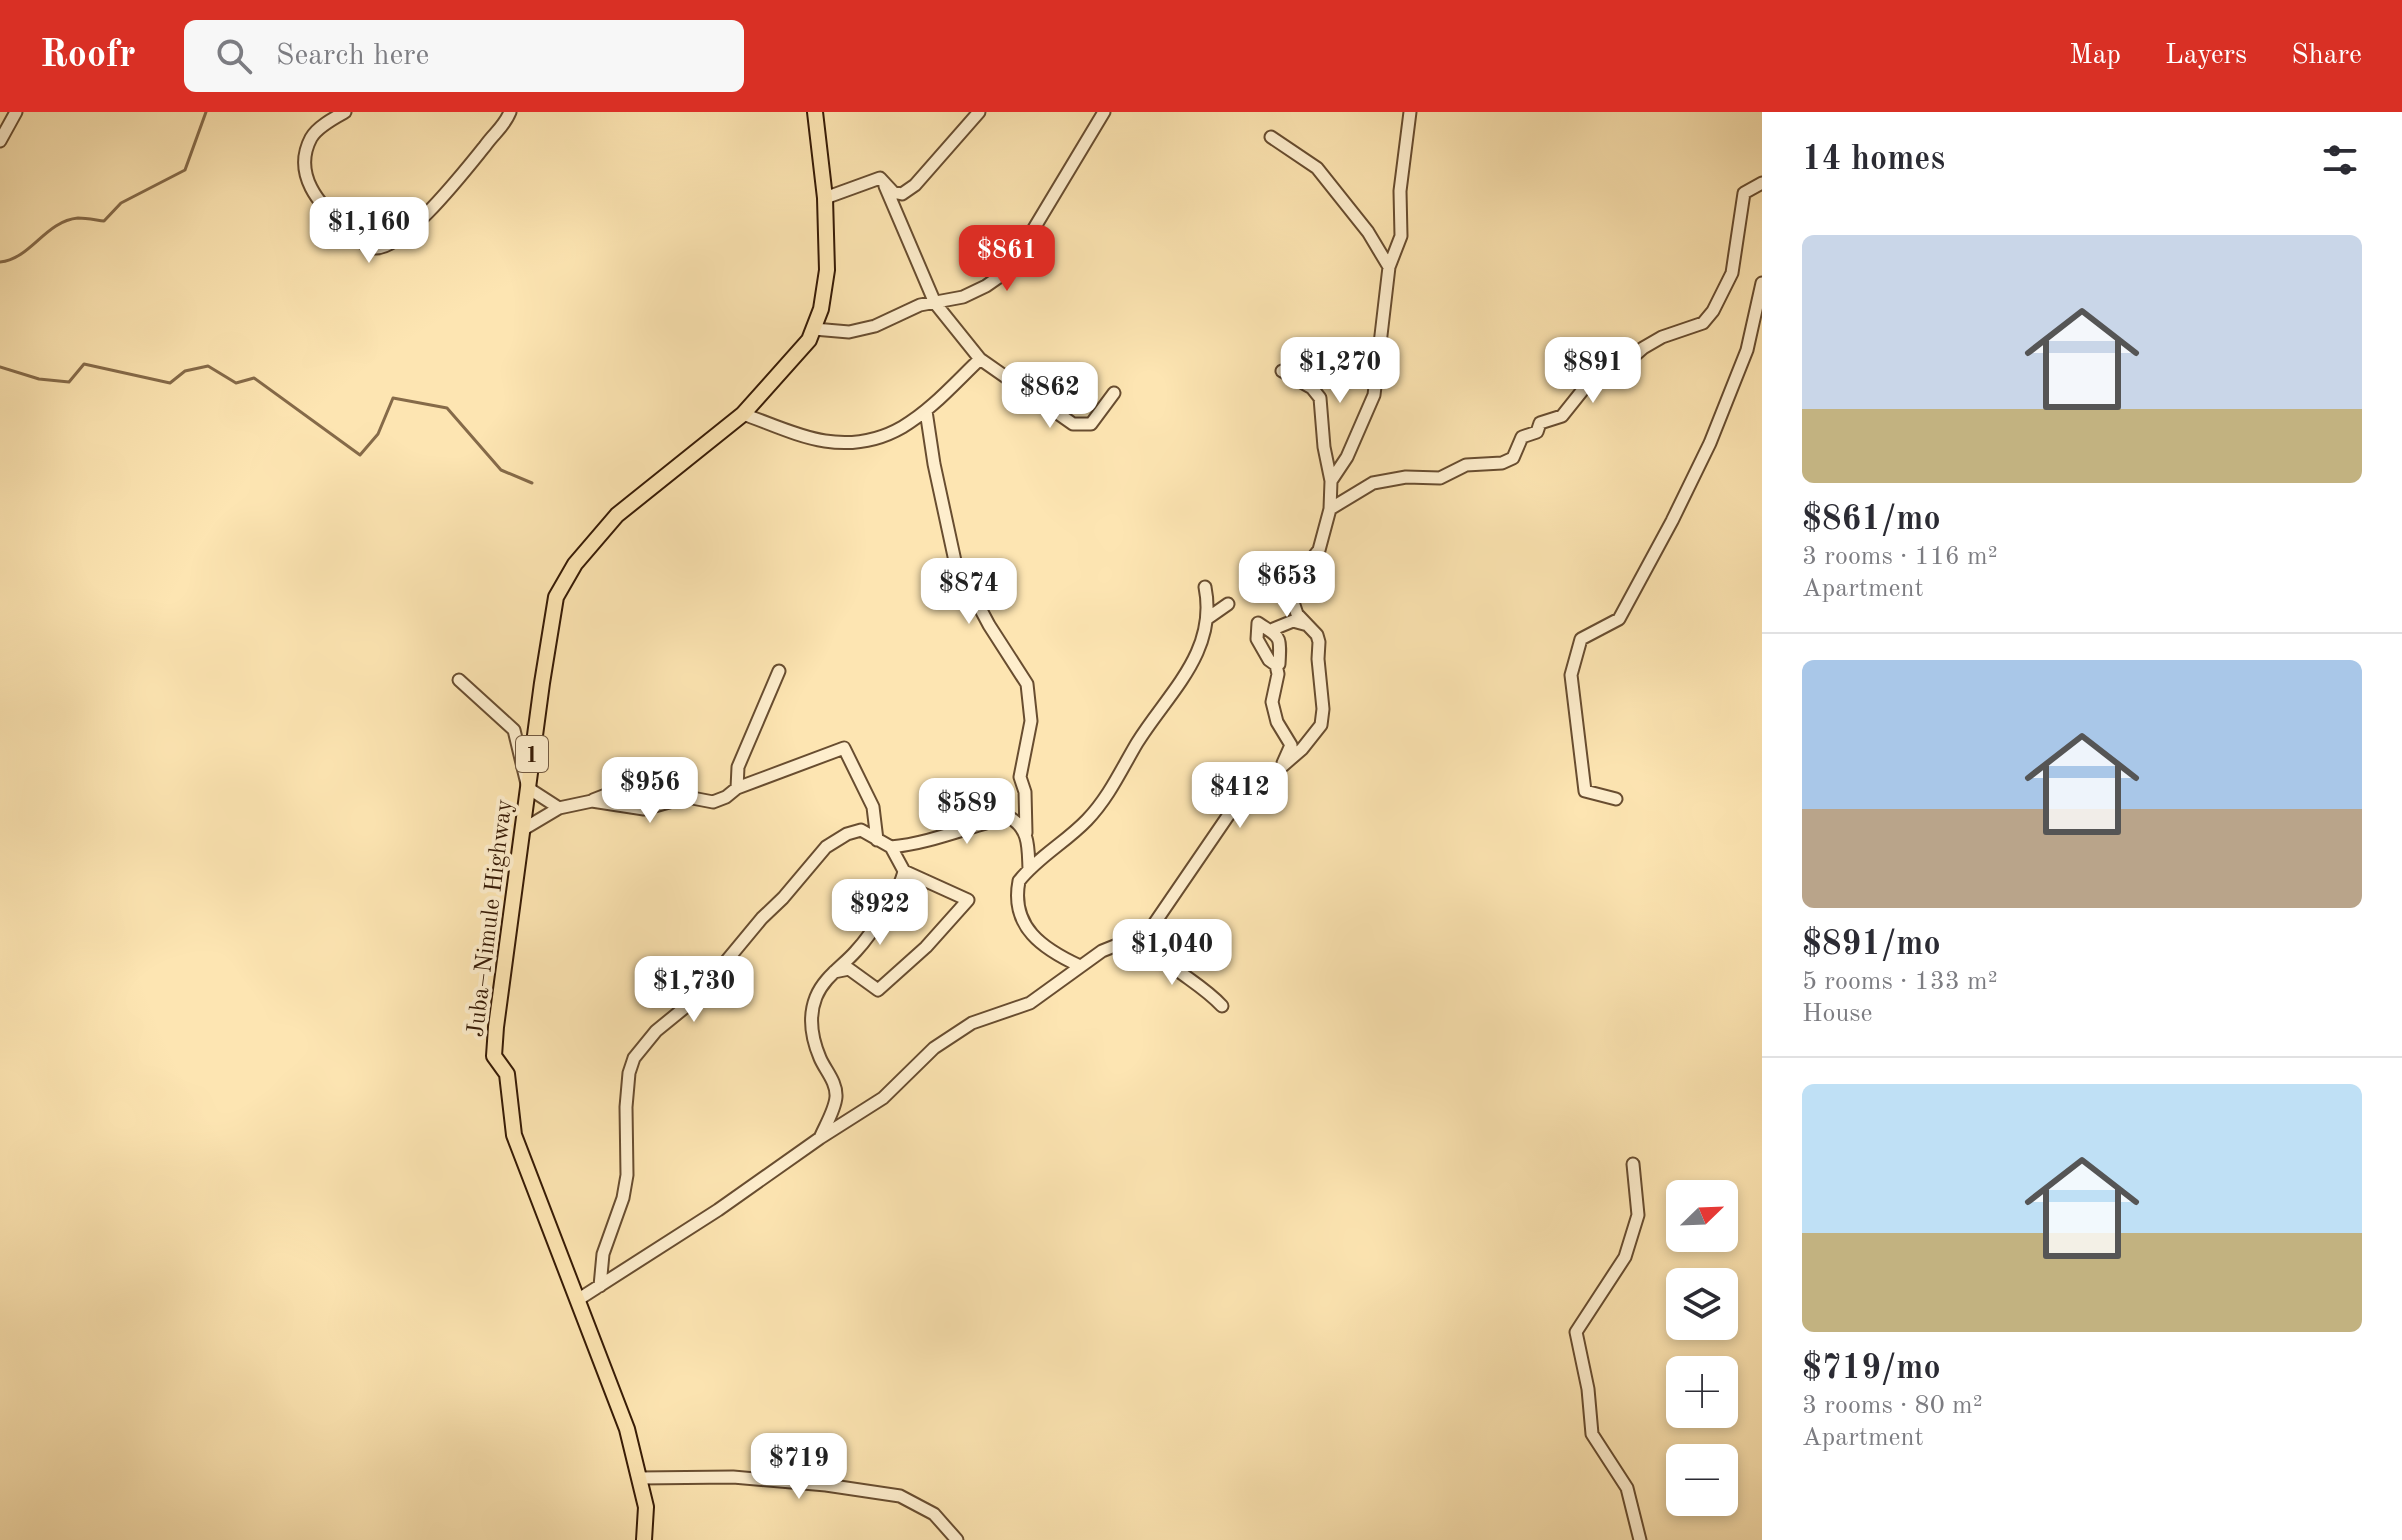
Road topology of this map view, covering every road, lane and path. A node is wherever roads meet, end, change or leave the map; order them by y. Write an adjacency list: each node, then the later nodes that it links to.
1 (16, 112): 9 (street)
2 (345, 112): 3 (street)
3 (510, 112)
4 (815, 112): 12 (main road, Juba–Nimule Highway / 1)
5 (979, 112): 11 (street)
6 (1104, 112): 15 (street)
7 (1410, 112): 13 (street)
8 (1271, 137): 13 (street)
9 (0, 141)
10 (1762, 183): 23 (street)
11 (885, 186): 12 (street); 15 (street)
12 (825, 198): 16 (main road, Juba–Nimule Highway / 1)
13 (1389, 267): 22 (street)
14 (1762, 283): 34 (street)
15 (935, 303): 16 (street); 17 (street)
16 (814, 329): 21 (main road, Juba–Nimule Highway / 1)
17 (980, 359): 19 (street); 20 (street)
18 (1282, 371): 22 (street)
19 (1114, 393)
20 (926, 411): 21 (street); 38 (street)
21 (743, 414): 31 (main road, Juba–Nimule Highway / 1)
22 (1331, 481): 23 (street)
23 (1330, 509): 27 (street)
24 (1205, 587): 26 (street)
25 (1228, 604): 26 (street)
26 (1208, 618): 41 (street)
27 (1306, 624): 30 (street); 30 (street)
28 (779, 671): 32 (street)
29 (459, 680): 31 (street)
30 (1281, 767): 43 (street)
31 (528, 788): 36 (street); 37 (main road, Juba–Nimule Highway / 1)
32 (737, 788): 33 (street); 39 (street)
33 (687, 797): 35 (street); 35 (street)
34 (1616, 799)
35 (592, 801): 36 (street)
36 (559, 808): 37 (street)
37 (522, 830): 50 (main road, Juba–Nimule Highway / 1)
38 (1026, 833): 40 (street); 41 (street)
39 (877, 840): 40 (street); 49 (street)
40 (891, 847): 42 (street)
41 (1029, 869): 44 (street)
42 (904, 871): 45 (street); 45 (street)
43 (1141, 943): 44 (street); 46 (street)
44 (1080, 966): 47 (street)
45 (834, 972): 47 (street)
46 (1222, 1006)
47 (820, 1138): 49 (street)
48 (1633, 1164): 54 (street)
49 (600, 1286): 50 (street)
50 (579, 1299): 51 (main road, Juba–Nimule Highway / 1)
51 (639, 1478): 52 (main road, 1); 53 (street)
52 (644, 1540)
53 (957, 1540)
54 (1640, 1540)

